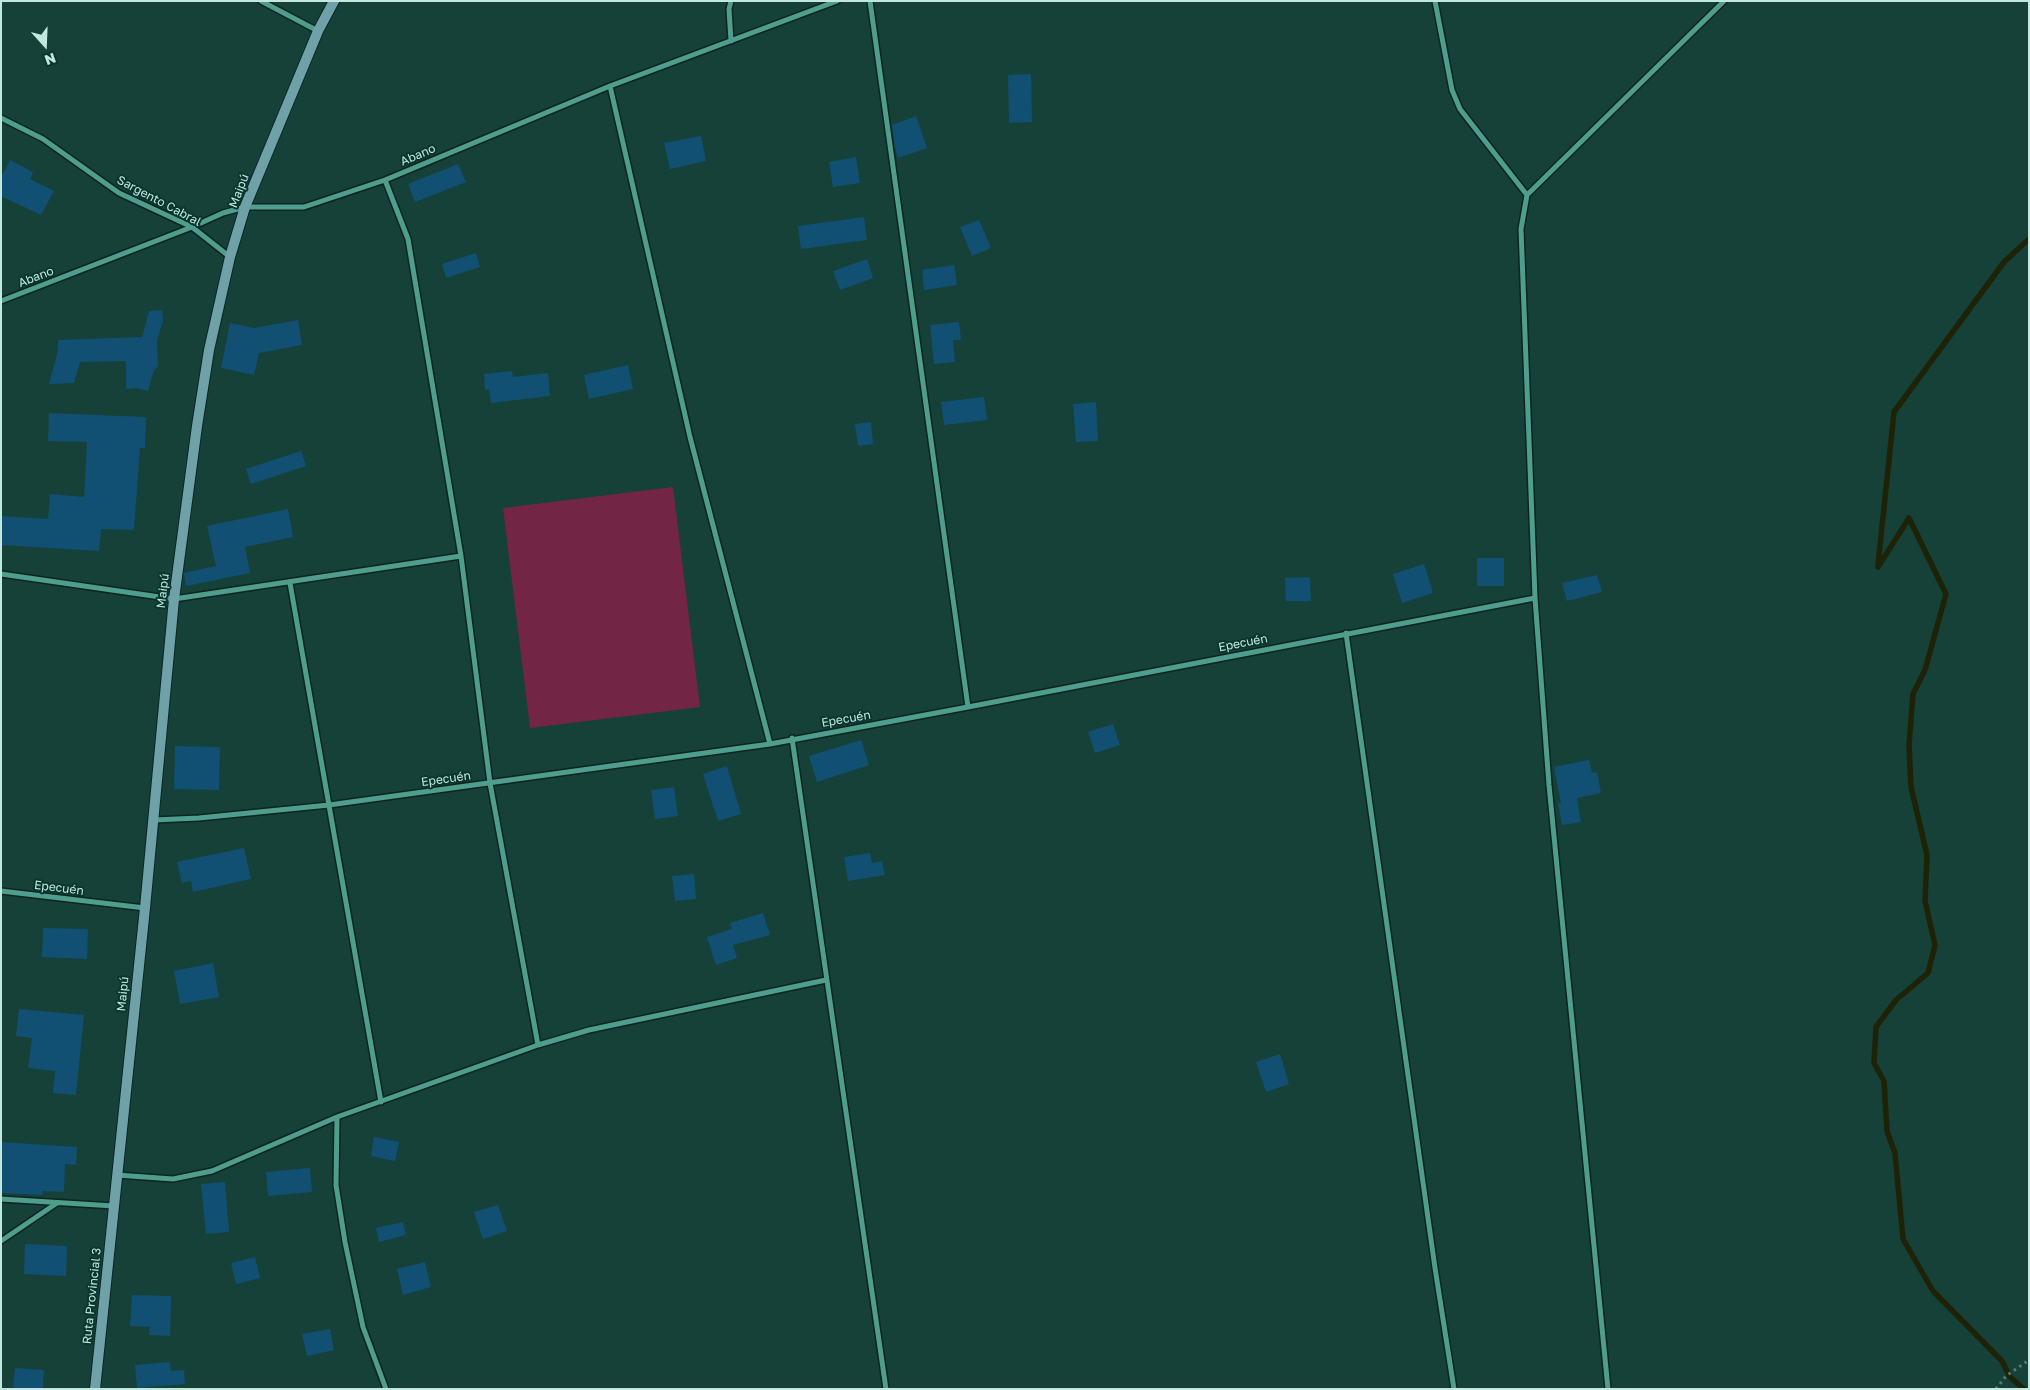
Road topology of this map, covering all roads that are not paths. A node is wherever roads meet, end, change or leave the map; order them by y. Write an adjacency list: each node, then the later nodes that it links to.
1 (261, 1): 8 (street)
2 (334, 1): 8 (main road, Maipú)
3 (731, 1): 9 (street)
4 (837, 1): 9 (street, Abano)
5 (870, 1): 24 (street)
6 (1435, 1): 13 (street)
7 (1724, 1): 13 (street)
8 (318, 31): 14 (main road, Maipú)
9 (731, 41): 10 (street, Abano)
10 (610, 86): 12 (street, Abano); 26 (street)
11 (1, 118): 15 (street, Sargento Cabral)
12 (385, 180): 14 (street, Abano); 18 (street)
13 (1527, 195): 21 (street)
14 (245, 207): 15 (street, Abano); 16 (main road, Maipú)
15 (192, 227): 16 (street, Sargento Cabral); 17 (street, Abano)
16 (230, 257): 22 (main road, Maipú)
17 (1, 301)
18 (461, 556): 20 (street); 27 (street)
19 (1, 574): 22 (street)
20 (290, 583): 22 (street); 28 (street)
21 (1535, 598): 23 (street, Epecuén); 45 (street)
22 (174, 599): 29 (main road, Maipú)
23 (1346, 633): 24 (street, Epecuén); 44 (street)
24 (968, 707): 25 (street, Epecuén)
25 (792, 738): 26 (street, Epecuén); 32 (street)
26 (770, 744): 27 (street, Epecuén)
27 (490, 783): 28 (street, Epecuén); 33 (street)
28 (329, 805): 29 (street, Epecuén); 34 (street)
29 (154, 820): 31 (main road, Maipú)
30 (1, 891): 31 (street, Epecuén)
31 (145, 908): 36 (main road, Maipú)
32 (826, 980): 33 (street); 43 (street)
33 (538, 1045): 34 (street)
34 (381, 1102): 35 (street)
35 (337, 1117): 36 (street); 42 (street)
36 (117, 1175): 39 (main road, Maipú)
37 (1, 1199): 38 (street)
38 (58, 1202): 39 (street); 40 (street)
39 (114, 1206): 41 (main road, Ruta Provincial 3)
40 (1, 1240)
41 (95, 1389)
42 (386, 1389)
43 (886, 1389)
44 (1454, 1389)
45 (1608, 1389)

